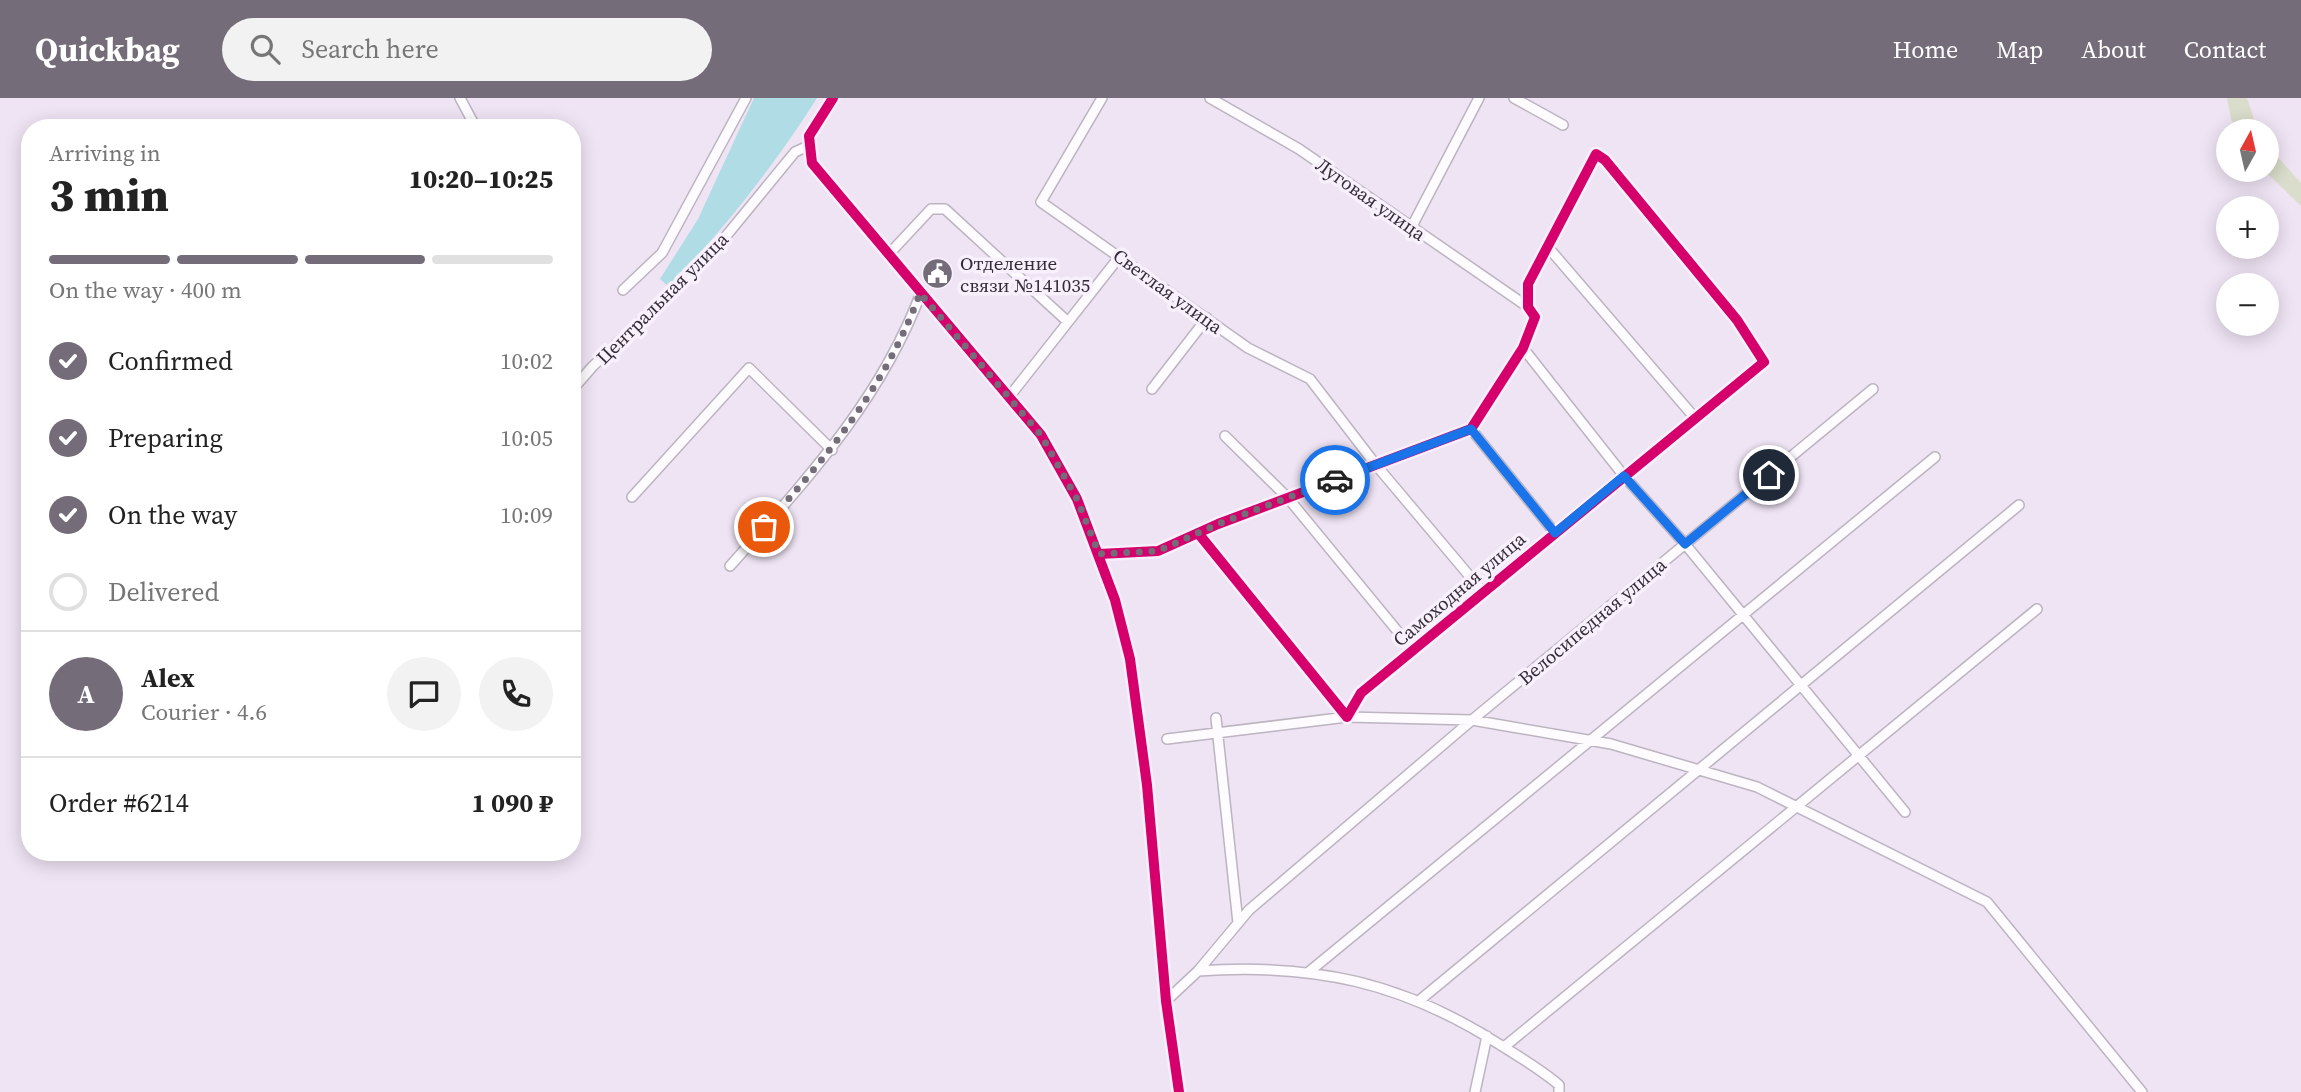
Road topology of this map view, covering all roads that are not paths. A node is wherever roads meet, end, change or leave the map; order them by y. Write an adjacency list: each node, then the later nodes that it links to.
1 (460, 98): 8 (street)
2 (746, 98): 15 (street)
3 (833, 98): 10 (street)
4 (1102, 98): 14 (street, Светлая улица)
5 (1210, 98): 11 (street, Луговая улица)
6 (1479, 98): 11 (street)
7 (1514, 98): 9 (street)
8 (471, 119)
9 (1563, 125)
10 (808, 146): 13 (street); 21 (street, Центральная улица)
11 (1411, 228): 17 (street, Луговая улица)
12 (1547, 246): 17 (street); 25 (street); 25 (street, Самоходная улица)
13 (888, 255): 16 (street); 19 (street)
14 (1120, 256): 18 (street, Светлая улица); 19 (street)
15 (623, 290)
16 (920, 293): 24 (street); 28 (street)
17 (1528, 307): 20 (street)
18 (1207, 318): 22 (street); 30 (street, Светлая улица)
19 (1068, 322): 24 (street)
20 (1523, 348): 26 (street); 31 (street)
21 (581, 380)
22 (1152, 389)
23 (1873, 389): 37 (street, Велосипедная улица)
24 (1009, 397): 38 (street)
25 (1695, 418): 31 (street, Самоходная улица)
26 (1471, 429): 30 (street); 36 (street)
27 (1225, 436): 33 (street)
28 (832, 450): 32 (street); 39 (street)
29 (1935, 457): 42 (street)
30 (1376, 465): 33 (street); 40 (street, Светлая улица)
31 (1624, 476): 36 (street, Самоходная улица); 37 (street)
32 (632, 497)
33 (1288, 498): 35 (street); 43 (street)
34 (2019, 505): 44 (street)
35 (1198, 533): 38 (street); 45 (street)
36 (1555, 533): 40 (street, Самоходная улица)
37 (1685, 544): 42 (street); 47 (street, Велосипедная улица)
38 (1099, 554): 59 (street)
39 (730, 566)
40 (1483, 592): 43 (street, Самоходная улица)
41 (2037, 608): 51 (street)
42 (1743, 615): 44 (street); 50 (street)
43 (1413, 650): 45 (street, Самоходная улица)
44 (1801, 687): 51 (street); 52 (street)
45 (1347, 717): 47 (street); 48 (street)
46 (1216, 718): 48 (street)
47 (1472, 720): 50 (street); 55 (street, Велосипедная улица)
48 (1217, 733): 49 (street); 55 (street)
49 (1167, 739)
50 (1592, 740): 52 (street); 57 (street)
51 (1857, 755): 53 (street); 54 (street)
52 (1702, 770): 53 (street); 58 (street)
53 (1796, 805): 61 (street); 65 (street)
54 (1905, 813)
55 (1238, 923): 56 (street, Велосипедная улица)
56 (1198, 971): 57 (street); 59 (street, Велосипедная улица)
57 (1310, 971): 58 (street)
58 (1420, 1000): 60 (street)
59 (1166, 1001): 62 (street)
60 (1487, 1036): 61 (street); 63 (street)
61 (1504, 1047): 64 (street)
62 (1179, 1092)
63 (1475, 1092)
64 (1559, 1092)
65 (2142, 1092)

